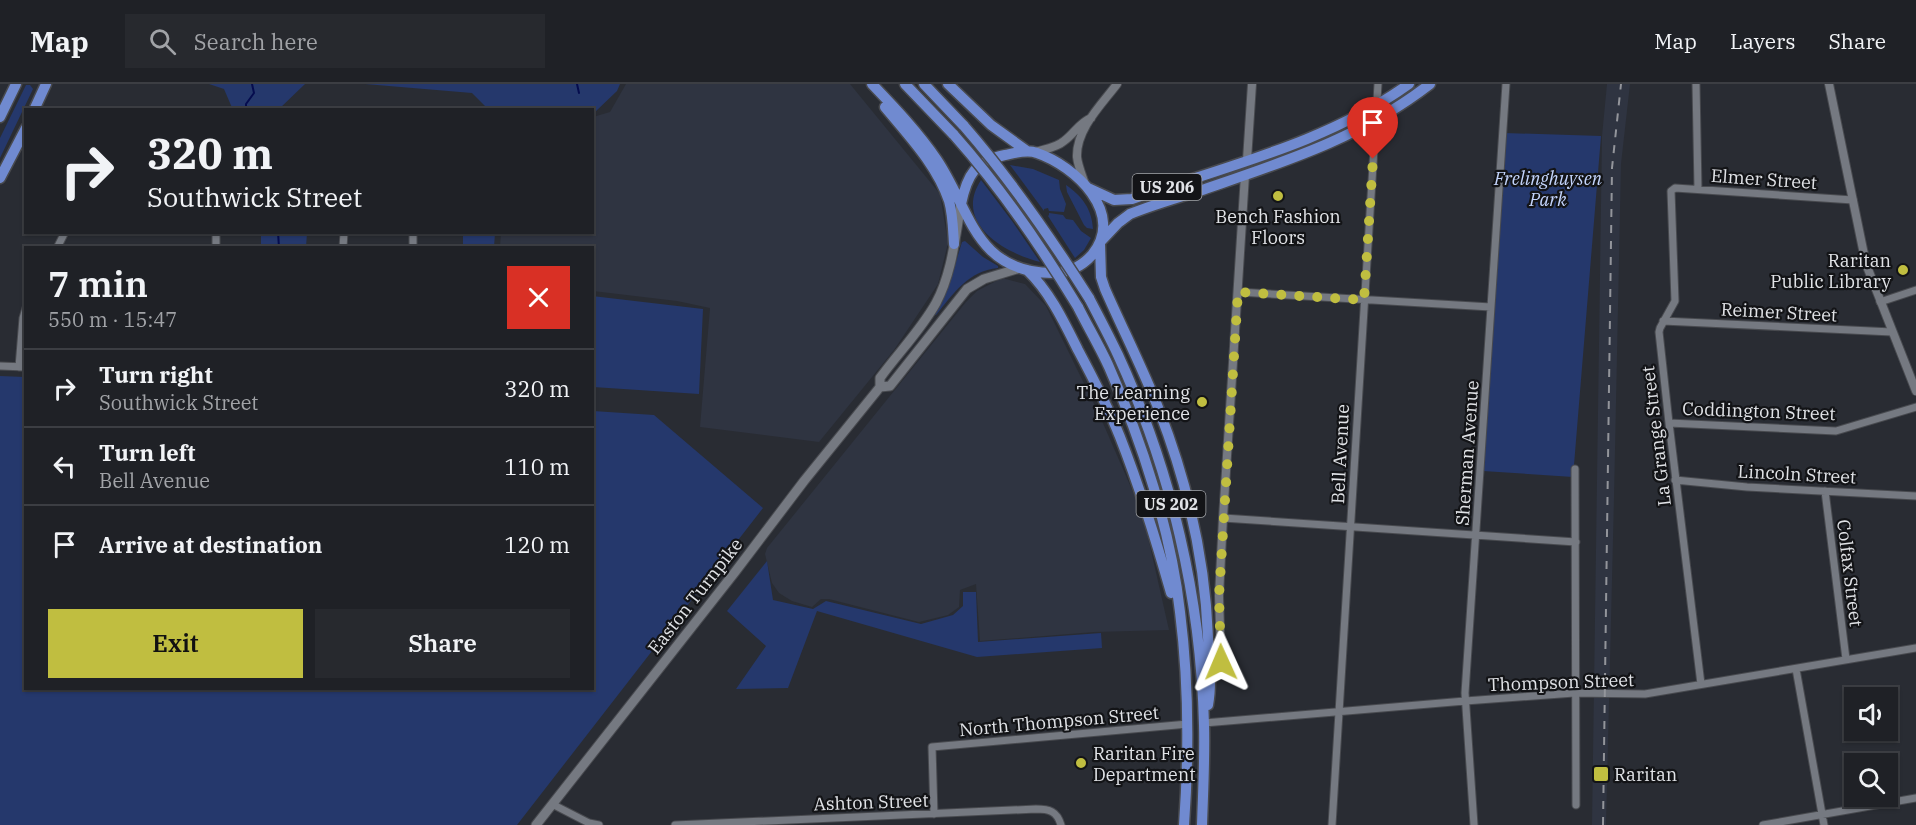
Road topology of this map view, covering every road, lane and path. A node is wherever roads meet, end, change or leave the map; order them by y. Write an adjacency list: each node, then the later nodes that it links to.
1 (16, 84): 17 (highway)
2 (46, 84): 16 (highway)
3 (872, 84): 29 (highway, US 206); 31 (highway)
4 (905, 84): 56 (highway, US 202, bridge)
5 (924, 84): 64 (highway, US 202, bridge)
6 (948, 84): 21 (highway, US 206)
7 (1118, 84): 18 (street)
8 (1252, 84): 22 (street)
9 (1378, 84): 15 (street, Bell Avenue)
10 (1409, 84): 15 (highway, US 206)
11 (1430, 84): 19 (highway, US 206)
12 (1506, 84): 37 (street, Sherman Avenue)
13 (1696, 84): 27 (street)
14 (1829, 84): 28 (street)
15 (1376, 106): 19 (street, Bell Avenue); 22 (highway, US 206)
16 (35, 108)
17 (0, 117)
18 (1091, 118): 21 (street); 25 (street)
19 (1375, 122): 23 (highway, US 206); 35 (street, Bell Avenue)
20 (24, 132): 24 (highway)
21 (1031, 152): 25 (highway, US 206); 29 (highway)
22 (1246, 160): 25 (highway, US 206)
23 (1245, 175): 30 (highway, US 206); 34 (street)
24 (0, 178)
25 (1087, 186): 30 (highway, US 206)
26 (1673, 189): 27 (street, Elmer Street); 39 (street, La Grange Street)
27 (1698, 189): 28 (street, Elmer Street)
28 (1853, 200): 36 (street)
29 (961, 204): 31 (main road, Easton Turnpike); 32 (highway, US 206)
30 (1100, 242): 32 (highway, US 206); 64 (highway)
31 (954, 244): 43 (main road, Easton Turnpike)
32 (1023, 269): 43 (main road, Easton Turnpike); 56 (highway)
33 (1916, 290): 36 (street)
34 (1238, 292): 35 (street); 51 (street)
35 (1364, 300): 37 (street); 52 (street, Bell Avenue)
36 (1880, 302): 40 (street)
37 (1491, 307): 53 (street, Sherman Avenue)
38 (24, 315): 42 (street)
39 (1664, 321): 40 (street, Reimer Street); 46 (street, La Grange Street)
40 (1892, 332): 44 (street)
41 (0, 366): 42 (street)
42 (22, 367)
43 (880, 387): 67 (main road, Easton Turnpike)
44 (1916, 391)
45 (1916, 406): 46 (street, Coddington Street)
46 (1669, 423): 48 (street, La Grange Street)
47 (1575, 469): 54 (street)
48 (1676, 480): 49 (street, Lincoln Street); 60 (street, La Grange Street)
49 (1825, 491): 50 (street, Lincoln Street); 57 (street, Colfax Street)
50 (1916, 496)
51 (1223, 518): 52 (street); 58 (street)
52 (1351, 527): 53 (street); 63 (street, Bell Avenue)
53 (1476, 535): 54 (street); 62 (street, Sherman Avenue)
54 (1576, 542): 61 (street)
55 (1916, 648): 57 (street, Thompson Street)
56 (1185, 657): 65 (highway, US 202)
57 (1846, 659): 59 (street, Thompson Street)
58 (1221, 662)
59 (1796, 669): 60 (street, Thompson Street); 70 (street)
60 (1701, 684): 61 (street, Thompson Street)
61 (1574, 693): 62 (street, Thompson Street); 68 (street)
62 (1465, 701): 63 (street, Thompson Street); 79 (street, Sherman Avenue)
63 (1338, 712): 64 (street, Thompson Street); 78 (street, Bell Avenue)
64 (1204, 723): 77 (highway, US 202)
65 (1188, 724): 69 (street, North Thompson Street); 76 (highway, US 202)
66 (1916, 798): 70 (street)
67 (552, 804): 73 (main road, Easton Turnpike); 74 (street)
68 (1576, 805)
69 (934, 814): 71 (street, Ashton Street); 72 (street, Ashton Street)
70 (1822, 815): 80 (street); 81 (street)
71 (848, 821): 75 (street, Ashton Street)
72 (1061, 824)
73 (536, 825)
74 (599, 825)
75 (675, 825)
76 (1184, 825)
77 (1202, 825)
78 (1332, 825)
79 (1474, 825)
80 (1763, 825)
81 (1824, 825)

